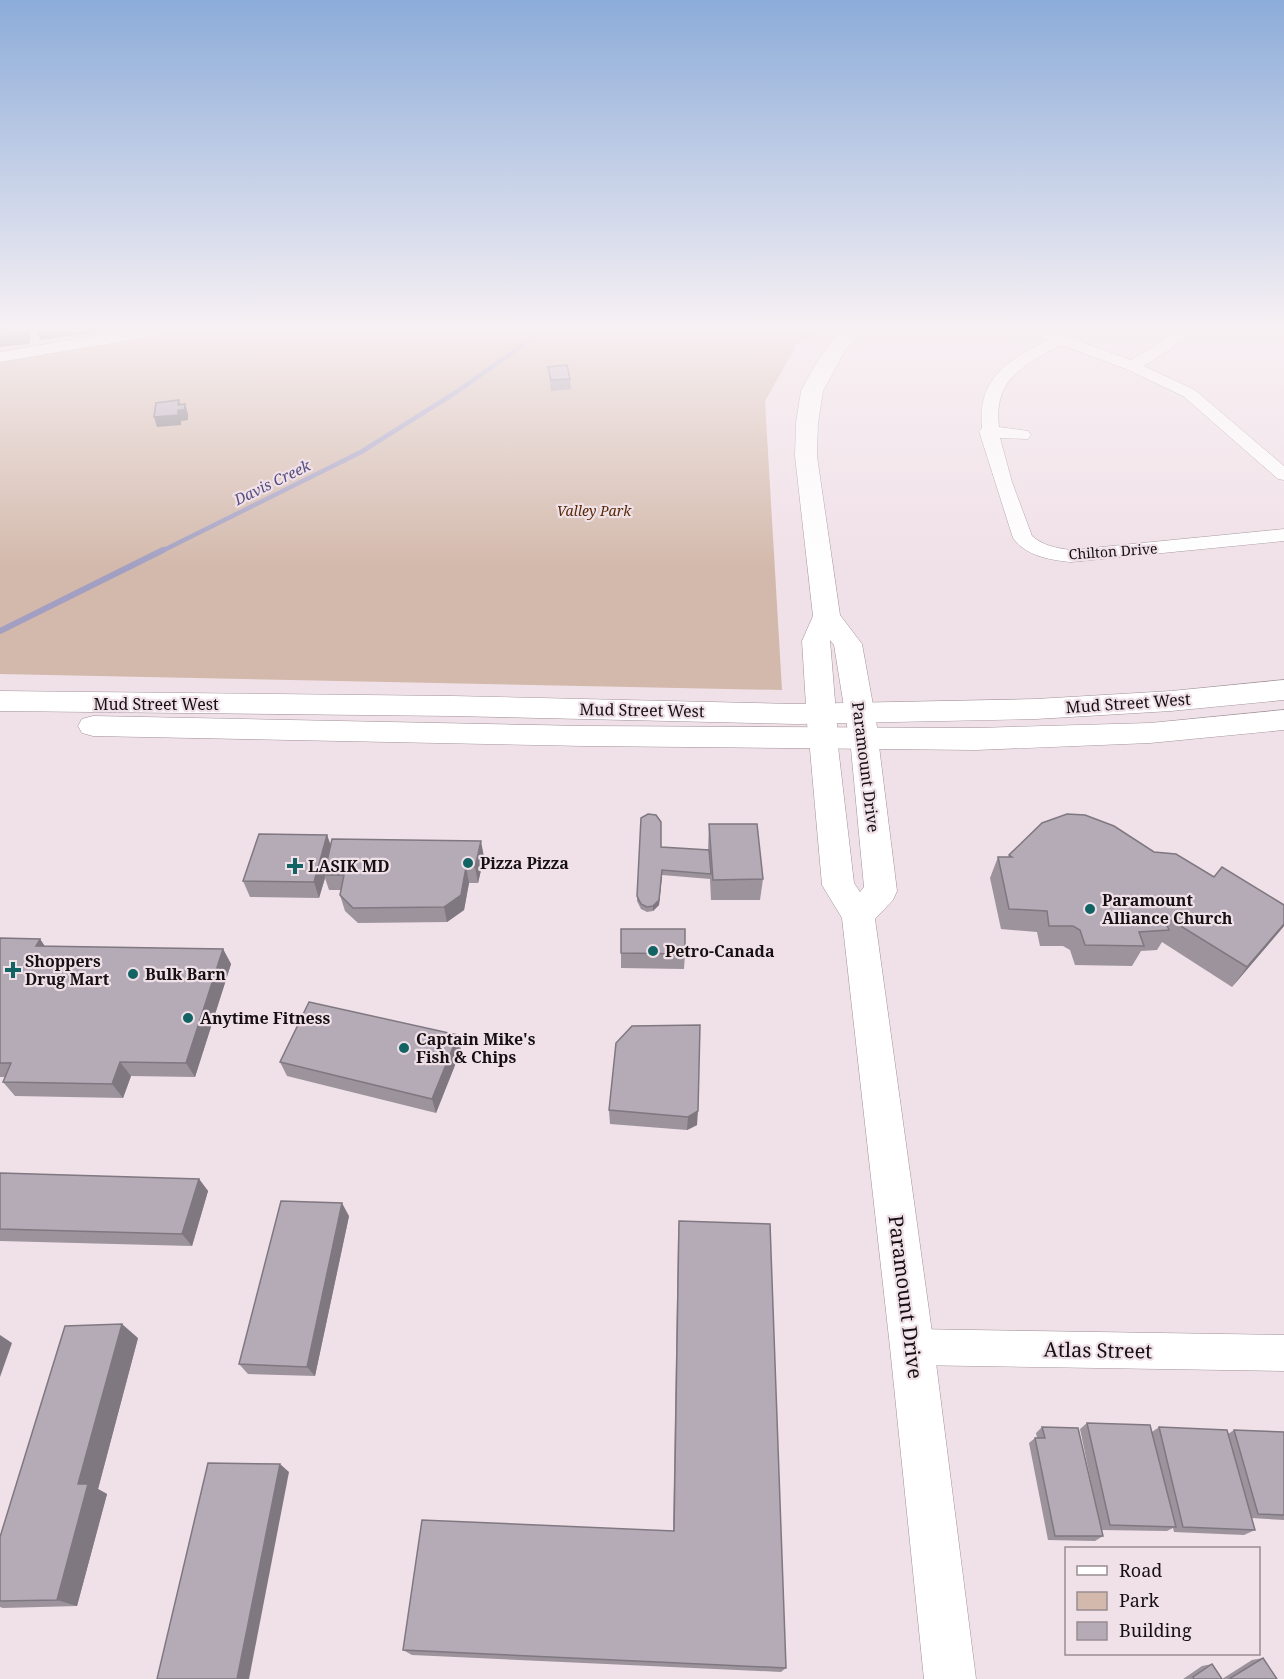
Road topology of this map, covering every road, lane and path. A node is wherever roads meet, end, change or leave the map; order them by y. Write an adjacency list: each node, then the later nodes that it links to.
1 (809, 410): 8 (main road, Paramount Drive)
2 (988, 410): 4 (street, Chilton Drive)
3 (1209, 410): 6 (street)
4 (988, 431): 5 (street); 7 (street, Chilton Drive)
5 (1022, 435)
6 (1284, 475)
7 (1284, 536)
8 (827, 616): 13 (main road, Paramount Drive); 14 (main road, Paramount Drive)
9 (1284, 690): 13 (main road, Mud Street West)
10 (0, 701): 14 (main road, Mud Street West)
11 (1284, 720): 13 (main road, Mud Street West)
12 (0, 723): 14 (main road, Mud Street West)
13 (862, 725): 14 (main road, Mud Street West); 15 (street, Paramount Drive)
14 (823, 726): 15 (street, Paramount Drive)
15 (858, 916): 16 (street, Paramount Drive)
16 (912, 1347): 17 (street, Atlas Street); 18 (street, Paramount Drive)
17 (1284, 1353)
18 (950, 1679)

